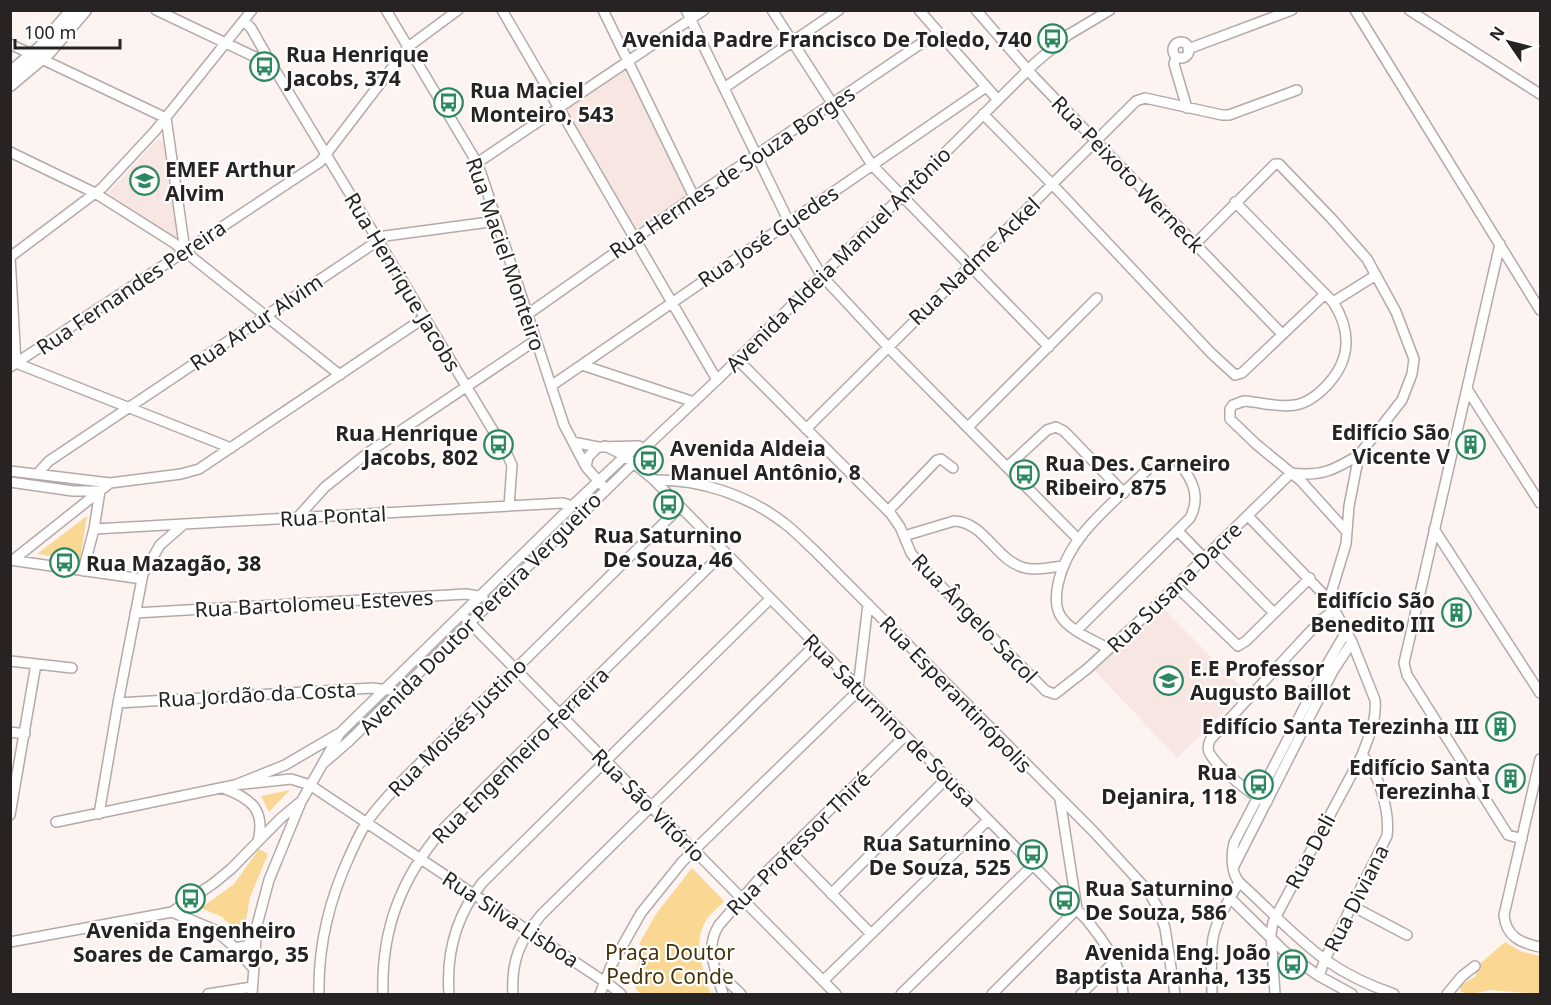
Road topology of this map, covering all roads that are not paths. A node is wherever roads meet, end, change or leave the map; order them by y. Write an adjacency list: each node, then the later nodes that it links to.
1 (72, 10): 25 (main road)
2 (85, 10): 25 (main road)
3 (156, 10): 23 (street)
4 (252, 10): 19 (street)
5 (386, 10): 24 (street, Rua Maciel Monteiro)
6 (458, 10): 24 (street, Rua Fernandes Pereira)
7 (502, 10): 38 (street)
8 (603, 10): 26 (street)
9 (704, 10): 18 (street)
10 (772, 10): 21 (street)
11 (839, 10): 21 (street)
12 (919, 10): 20 (street)
13 (976, 10): 28 (street, Rua Peixoto Werneck)
14 (1110, 10): 28 (street, Avenida Aldeia Manuel Antônio)
15 (1292, 10): 37 (street)
16 (1354, 10): 57 (street)
17 (1409, 10): 34 (street)
18 (688, 15): 26 (street); 32 (street)
19 (244, 21): 23 (street); 27 (street, Rua Henrique Jacobs)
20 (938, 32): 31 (street); 36 (street, Rua Hermes de Souza Borges)
21 (792, 42): 32 (street); 36 (street)
22 (10, 44): 25 (street)
23 (225, 44): 27 (street); 40 (street)
24 (408, 47): 43 (street, Rua Fernandes Pereira); 45 (street, Rua Maciel Monteiro)
25 (38, 56): 29 (main road); 30 (main road); 40 (street)
26 (628, 62): 38 (street); 50 (street)
27 (272, 65): 43 (street, Rua Henrique Jacobs)
28 (1029, 71): 35 (street, Avenida Aldeia Manuel Antônio); 41 (street, Rua Peixoto Werneck)
29 (10, 73)
30 (10, 85)
31 (986, 87): 35 (street); 46 (street, Rua José Guedes)
32 (724, 88): 44 (street)
33 (1297, 90): 37 (street)
34 (1540, 94)
35 (998, 100): 39 (street, Avenida Aldeia Manuel Antônio)
36 (832, 104): 44 (street, Rua Hermes de Souza Borges); 46 (street)
37 (1187, 108): 41 (street, Rua Nadme Ackel)
38 (558, 109): 45 (street); 54 (street)
39 (983, 114): 47 (street); 49 (street, Avenida Aldeia Manuel Antônio)
40 (166, 118): 48 (street); 58 (street)
41 (1096, 141): 47 (street, Rua Nadme Ackel); 56 (street, Rua Peixoto Werneck)
42 (10, 152): 48 (street)
43 (326, 155): 55 (street, Rua Henrique Jacobs); 58 (street, Rua Fernandes Pereira)
44 (756, 155): 50 (street, Rua Hermes de Souza Borges); 53 (street)
45 (477, 163): 52 (street, Rua Maciel Monteiro)
46 (872, 165): 49 (street); 53 (street, Rua José Guedes)
47 (1053, 185): 60 (street, Rua Nadme Ackel); 71 (street)
48 (95, 193): 58 (street); 59 (street)
49 (902, 196): 60 (street); 62 (street, Avenida Aldeia Manuel Antônio)
50 (694, 197): 54 (street, Rua Hermes de Souza Borges)
51 (1236, 202): 56 (street); 61 (street); 63 (street)
52 (497, 221): 55 (street, Rua Artur Alvim); 68 (street, Rua Maciel Monteiro)
53 (789, 222): 62 (street); 65 (street, Rua José Guedes)
54 (635, 238): 65 (street); 68 (street, Rua Hermes de Souza Borges)
55 (378, 240): 69 (street, Rua Artur Alvim); 70 (street, Rua Henrique Jacobs)
56 (1195, 244): 71 (street, Rua Peixoto Werneck)
57 (1500, 244): 67 (street); 82 (street)
58 (185, 251): 69 (street); 76 (street, Rua Fernandes Pereira)
59 (11, 257): 76 (street)
60 (969, 266): 73 (street, Rua Nadme Ackel); 74 (street)
61 (1376, 275): 66 (street); 91 (street)
62 (822, 276): 73 (street); 75 (street, Avenida Aldeia Manuel Antônio)
63 (1325, 294): 66 (street); 71 (street)
64 (1097, 298): 74 (street)
65 (672, 302): 77 (street, Rua José Guedes); 79 (street)
66 (1333, 302): 100 (street)
67 (1540, 310)
68 (528, 314): 72 (street, Rua Maciel Monteiro)
69 (267, 315): 78 (street); 84 (street, Rua Artur Alvim)
70 (424, 318): 78 (street); 80 (street, Rua Henrique Jacobs)
71 (1282, 334)
72 (536, 340): 80 (street); 81 (street, Rua Maciel Monteiro)
73 (888, 347): 85 (street); 86 (street, Rua Nadme Ackel)
74 (1049, 347): 85 (street)
75 (737, 360): 79 (street, Avenida Aldeia Manuel Antônio); 86 (street, Rua Ângelo Sacol)
76 (13, 365): 84 (street)
77 (582, 365): 81 (street, Rua José Guedes); 83 (street)
78 (340, 375): 90 (street)
79 (717, 380): 83 (street, Avenida Aldeia Manuel Antônio)
80 (466, 386): 110 (street, Rua Henrique Jacobs); 115 (street)
81 (550, 386): 87 (street, Rua Maciel Monteiro)
82 (1467, 389): 109 (street); 118 (street)
83 (694, 402): 89 (street, Avenida Aldeia Manuel Antônio)
84 (128, 408): 90 (street); 101 (street, Rua Artur Alvim)
85 (968, 427): 96 (street)
86 (806, 429): 113 (street, Rua Ângelo Sacol)
87 (573, 442): 88 (street); 95 (street, Rua Maciel Monteiro)
88 (602, 446): 89 (street); 92 (street); 95 (street)
89 (643, 446): 92 (street, Avenida Aldeia Manuel Antônio); 93 (street, Avenida Aldeia Manuel Antônio)
90 (231, 448): 105 (street)
91 (1359, 455): 100 (street); 120 (street)
92 (625, 456): 93 (street); 103 (street, Avenida Doutor Pereira Vergueiro)
93 (633, 462): 102 (street, Rua Saturnino de Sousa); 106 (street, Avenida Doutor Pereira Vergueiro)
94 (1179, 463): 119 (street)
95 (586, 467): 103 (street, Rua Maciel Monteiro)
96 (1008, 467): 108 (street); 122 (street)
97 (953, 468): 113 (street)
98 (1147, 470): 108 (street)
99 (10, 471): 101 (street)
100 (1291, 473): 114 (street, Rua Susana Dacre); 120 (street)
101 (37, 474): 105 (street)
102 (654, 480): 112 (street, Rua Saturnino de Sousa); 136 (street, Rua Esperantinópolis)
103 (598, 481): 106 (street, Rua Maciel Monteiro); 111 (street, Avenida Doutor Pereira Vergueiro)
104 (10, 482): 107 (street)
105 (105, 482): 107 (street)
106 (606, 488): 135 (street, Avenida Doutor Pereira Vergueiro)
107 (100, 491): 117 (street); 126 (street)
108 (1124, 493): 122 (street)
109 (1540, 503)
110 (509, 506): 111 (street, Rua Pontal); 115 (street, Rua Pontal)
111 (572, 506): 132 (street, Avenida Doutor Pereira Vergueiro)
112 (680, 507): 124 (street, Rua Saturnino de Sousa); 149 (street, Rua Moisés Justino)
113 (888, 511): 121 (street, Rua Ângelo Sacol)
114 (1248, 516): 123 (street, Rua Susana Dacre); 129 (street, Rua Deli)
115 (297, 518): 116 (street, Rua Pontal)
116 (184, 524): 117 (street, Rua Pontal); 130 (street)
117 (94, 529): 128 (street)
118 (1434, 529): 152 (street); 181 (street)
119 (1178, 531): 125 (street); 141 (street)
120 (1347, 532): 134 (street)
121 (904, 536): 127 (street); 153 (street, Rua Ângelo Sacol)
122 (1078, 539): 127 (street)
123 (1212, 550): 125 (street, Rua Susana Dacre); 139 (street)
124 (724, 552): 133 (street, Rua Saturnino de Sousa); 156 (street, Rua Engenheiro Ferreira)
125 (1204, 558): 131 (street, Rua Susana Dacre)
126 (12, 560): 128 (street)
127 (1063, 566): 141 (street)
128 (83, 571): 130 (street)
129 (1310, 578): 134 (street, Rua Deli); 139 (street)
130 (142, 579): 138 (street)
131 (1176, 586): 139 (street); 145 (street, Rua Susana Dacre)
132 (481, 596): 135 (street); 138 (street, Rua Bartolomeu Esteves); 140 (street, Avenida Doutor Pereira Vergueiro)
133 (770, 599): 144 (street, Rua Saturnino de Sousa); 163 (street)
134 (1329, 600): 137 (street, Rua Deli)
135 (490, 602): 140 (street, Avenida Doutor Pereira Vergueiro)
136 (868, 604): 150 (street); 170 (street, Rua Esperantinópolis)
137 (1335, 610): 142 (street, Rua Deli); 169 (street)
138 (135, 613): 155 (street)
139 (1274, 614)
140 (466, 619): 149 (street, Rua São Vitório); 151 (street, Avenida Doutor Pereira Vergueiro); 154 (street, Avenida Doutor Pereira Vergueiro)
141 (1077, 630): 145 (street)
142 (1346, 632): 143 (street, Rua Deli); 169 (street)
143 (1352, 642): 161 (street, Rua Deli); 172 (street)
144 (816, 644): 150 (street, Rua Saturnino de Sousa); 174 (street)
145 (1109, 649): 153 (street, Rua Susana Dacre)
146 (10, 661): 147 (street)
147 (36, 664): 148 (street); 159 (street)
148 (72, 668)
149 (515, 669): 156 (street, Rua São Vitório); 179 (street, Rua Moisés Justino)
150 (858, 688): 160 (street, Rua Saturnino de Sousa); 184 (street)
151 (386, 689): 154 (street, Rua Jordão da Costa); 155 (street, Rua Jordão da Costa); 158 (street, Avenida Doutor Pereira Vergueiro)
152 (1540, 693)
153 (1052, 694)
154 (395, 696): 164 (street, Avenida Doutor Pereira Vergueiro)
155 (118, 703): 175 (street)
156 (560, 714): 163 (street, Rua São Vitório); 186 (street, Rua Engenheiro Ferreira)
157 (10, 732): 159 (street)
158 (340, 733): 164 (street, Avenida Doutor Pereira Vergueiro); 166 (street, Avenida Doutor Pereira Vergueiro)
159 (25, 734): 173 (street)
160 (905, 736): 165 (street, Rua Saturnino de Sousa); 185 (street, Rua Professor Thiré)
161 (1362, 755): 193 (street, Rua Diviana); 196 (street, Rua Deli)
162 (1540, 759): 181 (street)
163 (605, 760): 174 (street, Rua São Vitório); 190 (street)
164 (325, 762): 167 (street, Avenida Doutor Pereira Vergueiro)
165 (947, 777): 177 (street, Rua Saturnino de Sousa); 189 (street)
166 (235, 785): 167 (street, Avenida Doutor Pereira Vergueiro); 168 (street, Avenida Doutor Pereira Vergueiro)
167 (310, 785): 171 (street); 179 (street, Rua Silva Lisboa)
168 (223, 788): 175 (street, Avenida Doutor Pereira Vergueiro); 183 (street)
169 (1257, 798): 172 (street); 188 (street)
170 (1060, 799): 194 (street); 228 (street, Rua Esperantinópolis)
171 (301, 802): 180 (street); 182 (street)
172 (1267, 802): 188 (street)
173 (12, 804): 176 (street)
174 (651, 806): 184 (street, Rua São Vitório); 197 (street)
175 (99, 814): 178 (street, Avenida Doutor Pereira Vergueiro)
176 (10, 815)
177 (988, 820): 187 (street, Rua Saturnino de Sousa); 198 (street)
178 (56, 822)
179 (366, 823): 186 (street, Rua Silva Lisboa); 215 (street, Rua Moisés Justino)
180 (272, 827): 182 (street); 183 (street)
181 (1522, 839): 203 (street)
182 (285, 840): 200 (street)
183 (258, 842): 195 (street)
184 (694, 850): 191 (street, Rua São Vitório); 212 (street)
185 (789, 850): 189 (street); 191 (street, Rua Professor Thiré)
186 (419, 859): 190 (street, Rua Silva Lisboa); 216 (street, Rua Engenheiro Ferreira)
187 (1033, 865): 194 (street, Rua Saturnino de Sousa); 224 (street)
188 (1236, 875): 192 (street); 196 (street)
189 (831, 894): 198 (street)
190 (473, 895): 197 (street, Rua Silva Lisboa); 217 (street)
191 (741, 898): 209 (street, Rua Professor Thiré); 211 (street, Rua São Vitório)
192 (1230, 898): 201 (street); 229 (street)
193 (1352, 906): 199 (street); 205 (street, Rua Diviana)
194 (1077, 909): 206 (street, Rua Saturnino de Sousa); 225 (street)
195 (172, 912): 202 (street); 204 (street)
196 (1276, 916): 201 (street, Rua Deli); 205 (street)
197 (528, 931): 212 (street, Rua Silva Lisboa); 218 (street)
198 (871, 934): 211 (street)
199 (1407, 935)
200 (256, 938): 204 (street); 208 (street)
201 (1272, 939): 210 (street); 230 (street, Rua Deli)
202 (10, 942)
203 (1540, 947)
204 (234, 948): 208 (street)
205 (1325, 959): 210 (street, Rua Diviana); 232 (street)
206 (1114, 962): 226 (street); 227 (street, Rua Saturnino de Sousa)
207 (1475, 966): 233 (street)
208 (253, 968): 213 (street)
209 (716, 970): 221 (street, Rua Professor Thiré); 222 (street)
210 (1319, 976): 231 (street)
211 (823, 981): 223 (street, Rua São Vitório)
212 (606, 982): 219 (street); 220 (street, Rua Silva Lisboa)
213 (252, 991): 214 (street)
214 (208, 994)
215 (319, 994)
216 (382, 994)
217 (449, 994)
218 (513, 994)
219 (600, 994)
220 (621, 994)
221 (723, 994)
222 (741, 994)
223 (836, 994)
224 (901, 994)
225 (992, 994)
226 (1081, 994)
227 (1123, 994)
228 (1175, 994)
229 (1212, 994)
230 (1275, 994)
231 (1352, 994)
232 (1394, 994)
233 (1447, 994)

